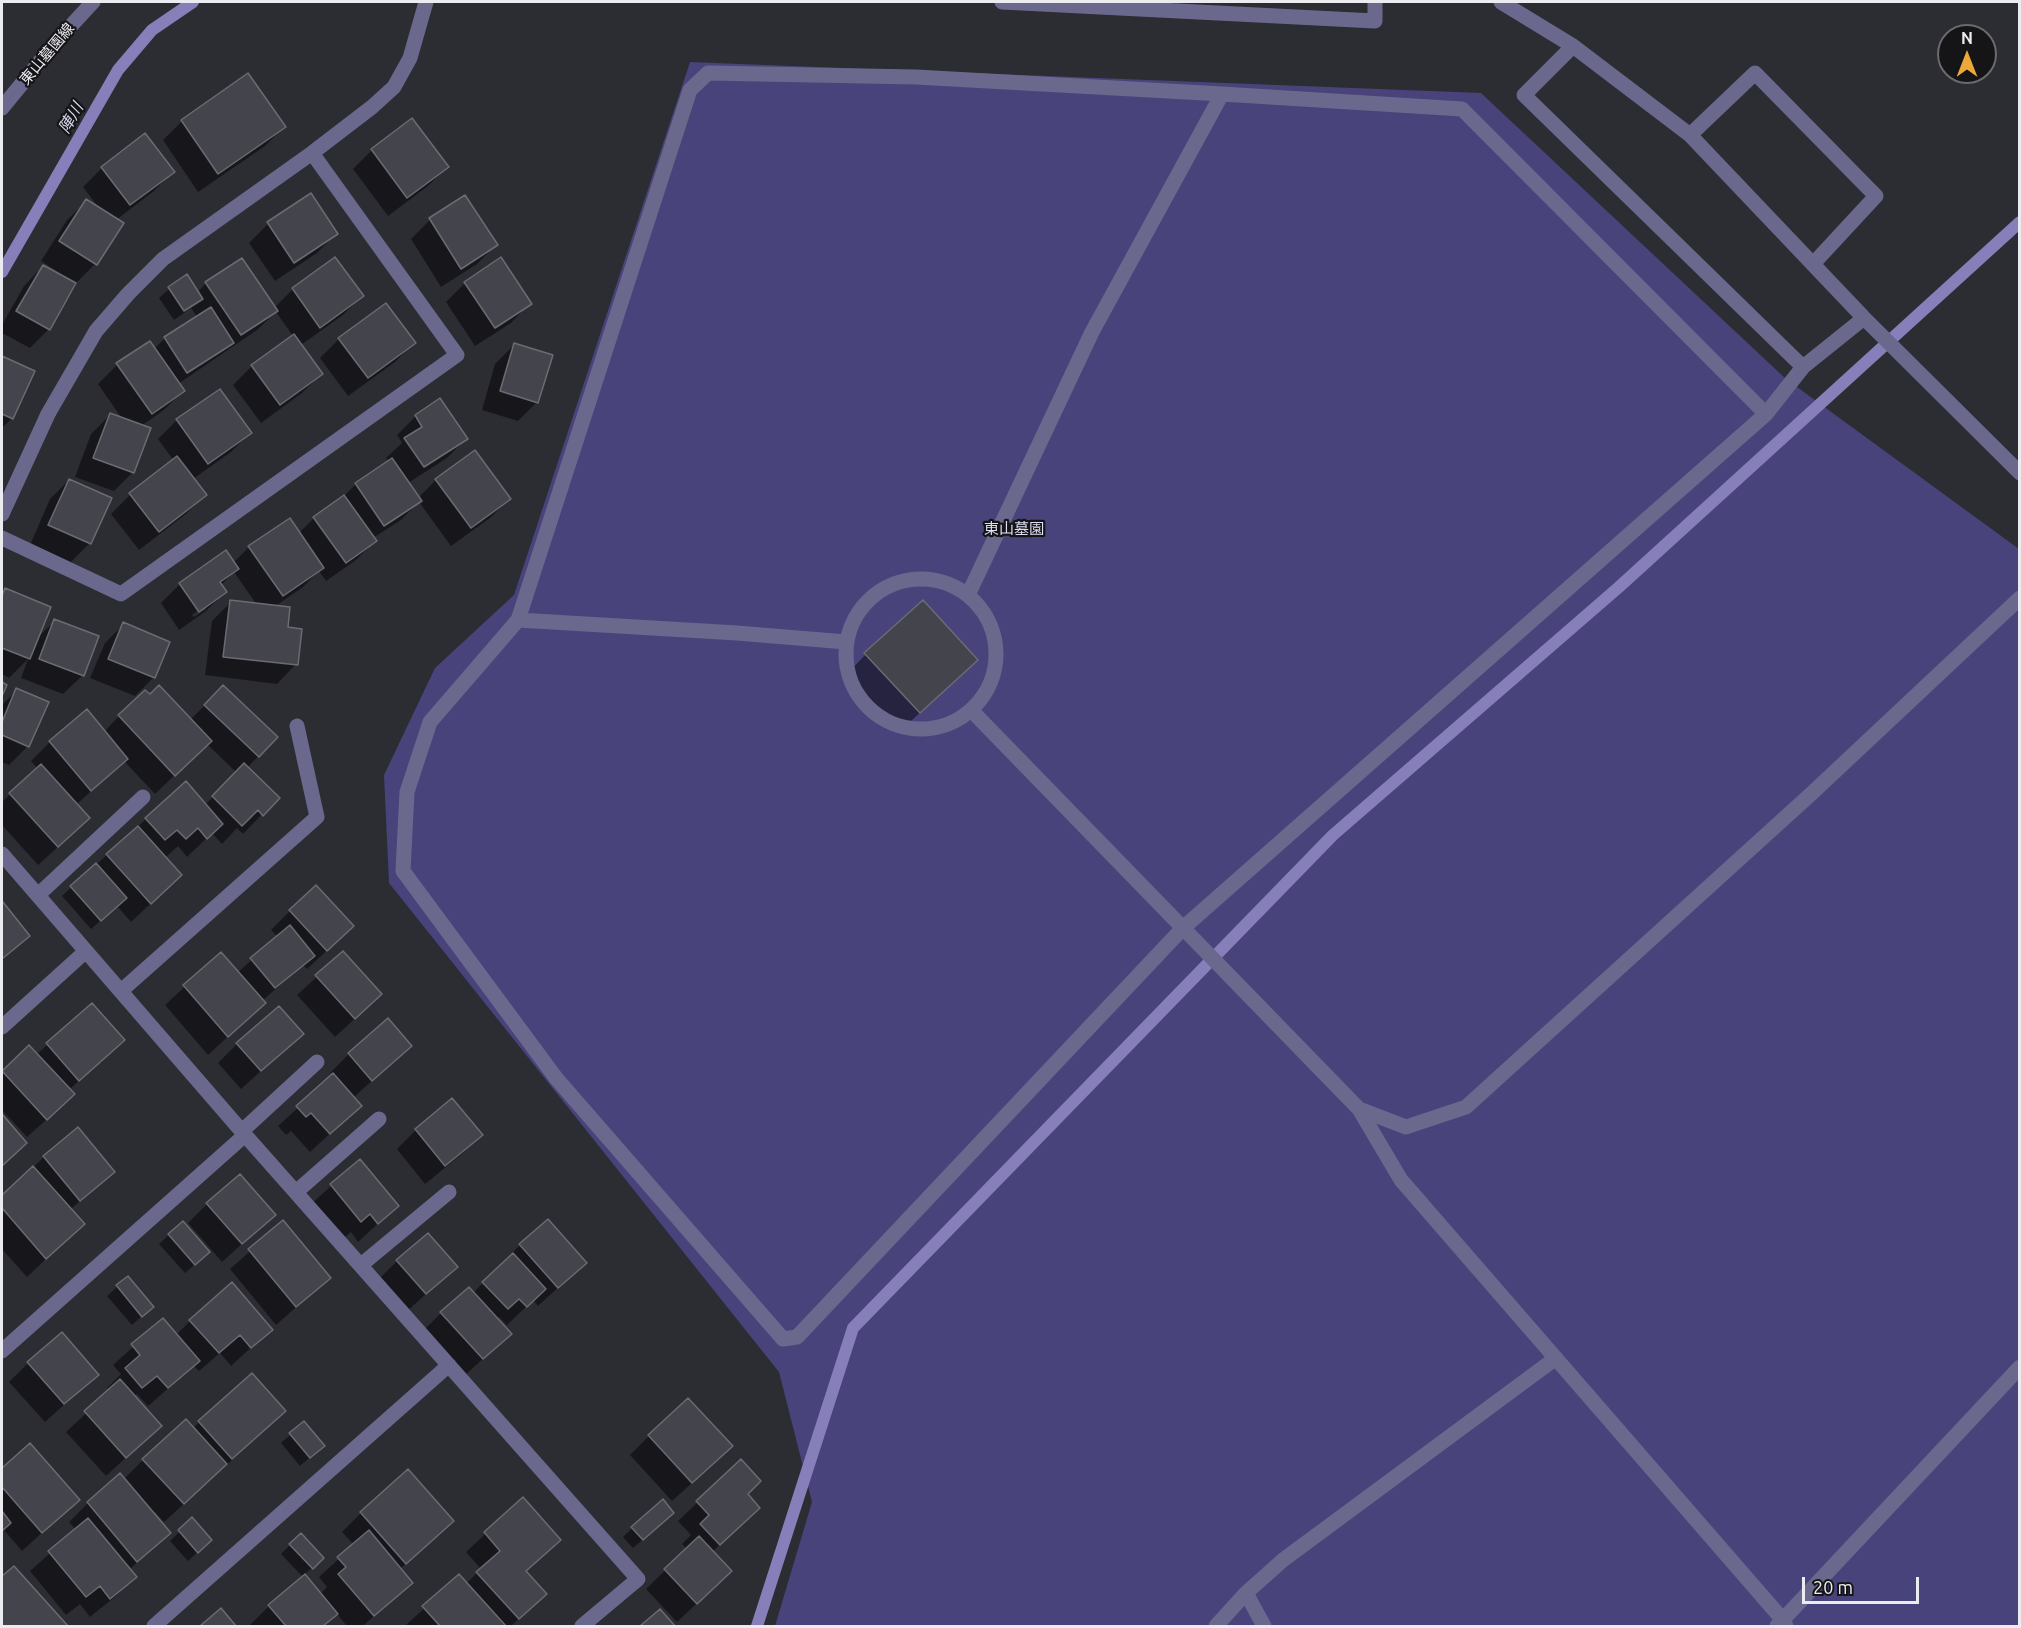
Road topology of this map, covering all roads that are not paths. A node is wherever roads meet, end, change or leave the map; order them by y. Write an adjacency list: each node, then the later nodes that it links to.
1 (93, 2): 8 (street, 東山墓園線)
2 (426, 2): 10 (street)
3 (1002, 2): 4 (street)
4 (1375, 2)
5 (1501, 2): 6 (street)
6 (1573, 46): 9 (street); 13 (street)
7 (1222, 94): 14 (street); 18 (street); 20 (street)
8 (2, 108)
9 (1690, 135): 11 (street); 11 (street)
10 (312, 153): 16 (street); 17 (street)
11 (1813, 264): 12 (street)
12 (1864, 318): 13 (street); 15 (street)
13 (1803, 367): 14 (street)
14 (1766, 414): 27 (street)
15 (2019, 473)
16 (2, 514)
17 (2, 538)
18 (968, 595): 21 (street); 22 (street)
19 (2019, 598): 32 (street)
20 (518, 620): 21 (street); 27 (street)
21 (846, 642): 22 (street)
22 (970, 710): 27 (street)
23 (297, 726): 29 (street)
24 (143, 797): 26 (street)
25 (2, 854): 26 (street)
26 (38, 895): 28 (street)
27 (1183, 928): 32 (street)
28 (86, 951): 29 (street); 30 (street)
29 (121, 992): 34 (street)
30 (2, 1027)
31 (317, 1062): 34 (street)
32 (1359, 1109): 39 (street)
33 (379, 1119): 35 (street)
34 (244, 1133): 35 (street); 38 (street)
35 (296, 1192): 37 (street)
36 (449, 1192): 37 (street)
37 (361, 1265): 40 (street)
38 (2, 1351)
39 (1556, 1358): 42 (street); 43 (street)
40 (449, 1365): 44 (street); 45 (street)
41 (2019, 1367): 43 (street)
42 (1246, 1593): 46 (street); 47 (street)
43 (1782, 1624)
44 (154, 1626)
45 (582, 1626)
46 (1216, 1626)
47 (1264, 1626)

